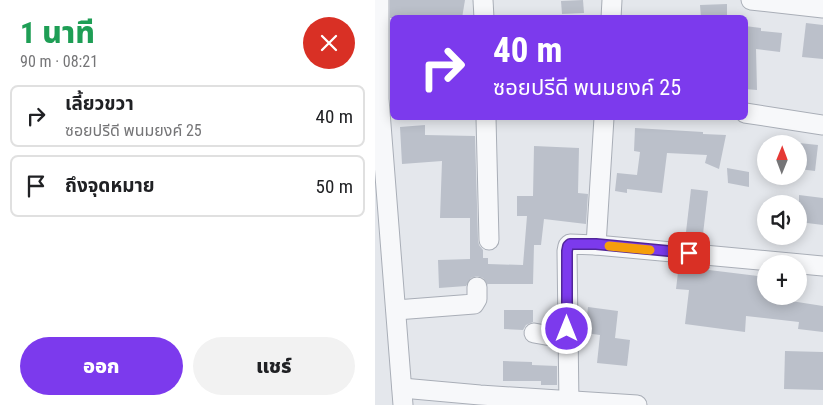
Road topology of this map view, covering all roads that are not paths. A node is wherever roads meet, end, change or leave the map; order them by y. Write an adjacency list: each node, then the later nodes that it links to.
1 (379, 0): 16 (street)
2 (483, 0): 6 (street)
3 (612, 0): 7 (street)
4 (751, 0): 5 (street)
5 (823, 8)
6 (484, 15)
7 (611, 15)
8 (748, 113): 11 (street)
9 (486, 120): 12 (street)
10 (604, 120): 13 (street)
11 (823, 124)
12 (489, 240)
13 (596, 244): 14 (street); 18 (street)
14 (823, 266)
15 (477, 287): 16 (street)
16 (396, 310): 19 (street)
17 (534, 333): 18 (street)
18 (568, 340): 20 (street)
19 (403, 396): 20 (street)
20 (569, 403): 21 (street)
21 (637, 405)

